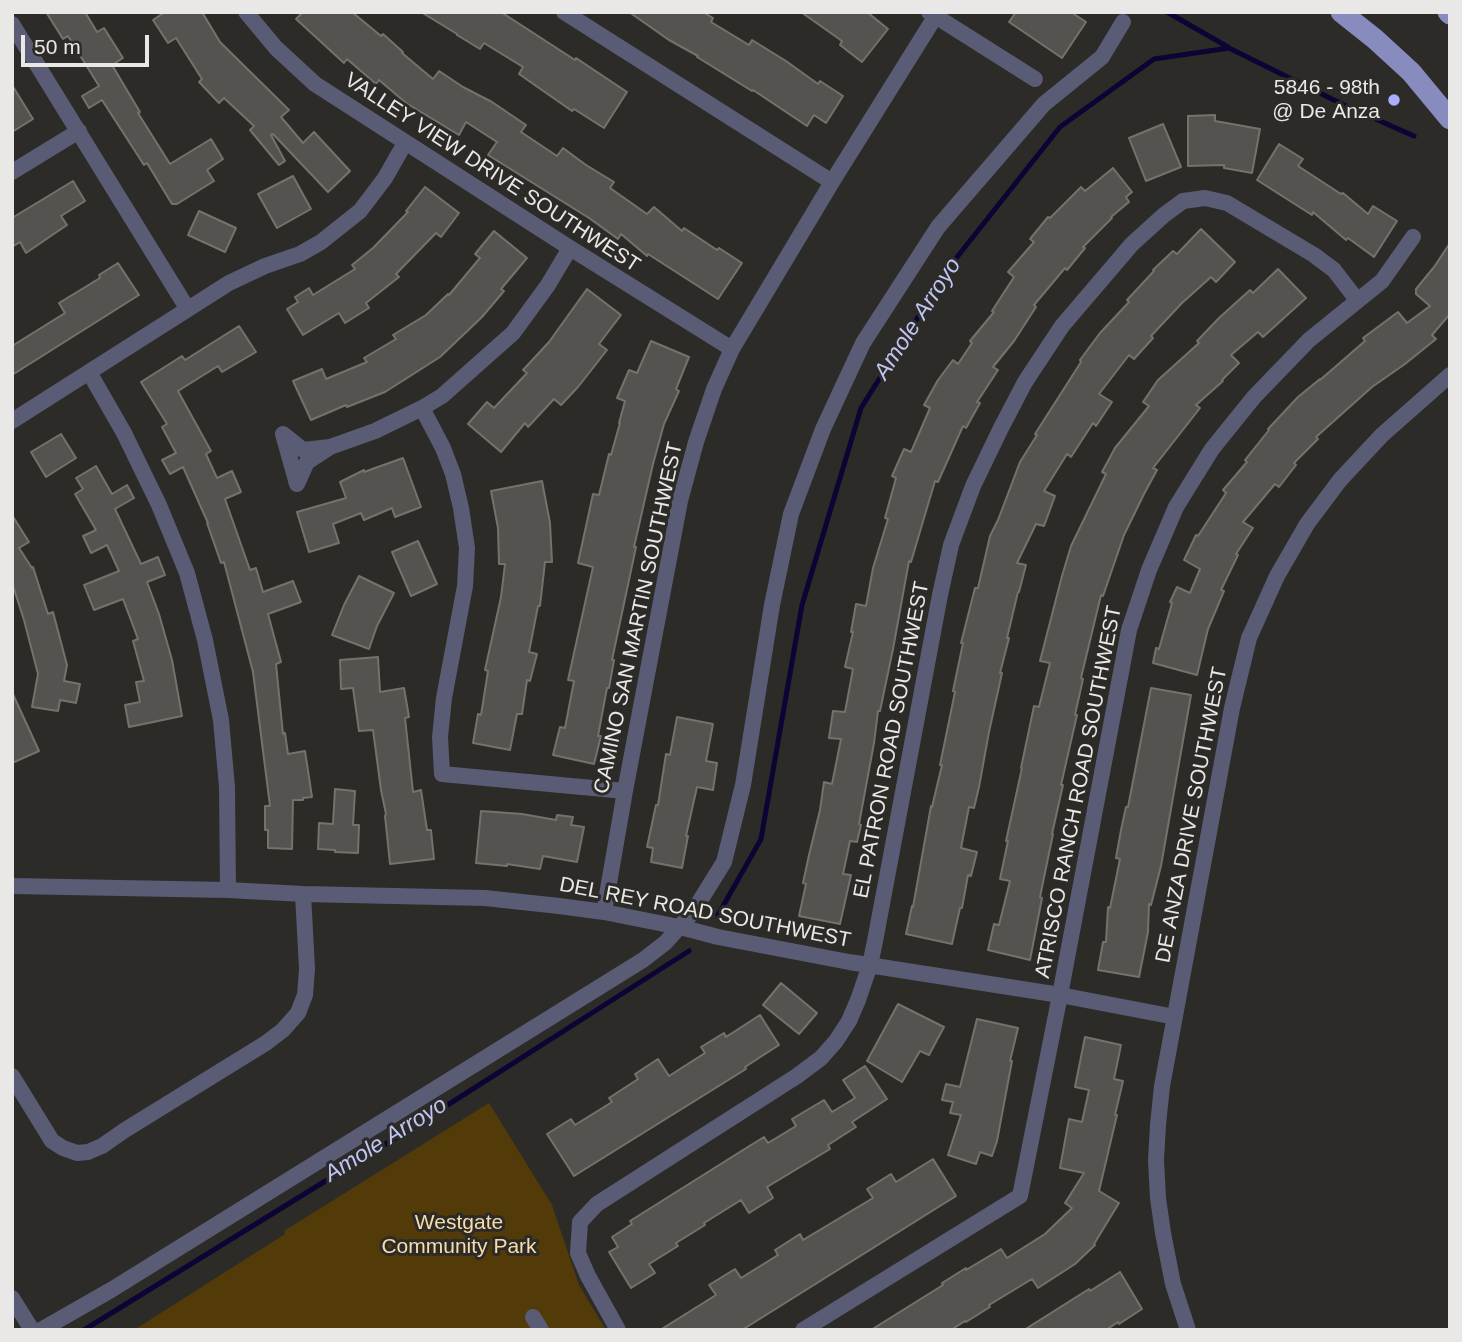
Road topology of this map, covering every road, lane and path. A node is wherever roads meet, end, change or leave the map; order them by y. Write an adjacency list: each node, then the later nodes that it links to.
1 (246, 12): 10 (street, VALLEY VIEW DRIVE SOUTHWEST)
2 (564, 12): 12 (street)
3 (1341, 12): 8 (main road)
4 (932, 14): 7 (street); 12 (street, CAMINO SAN MARTIN SOUTHWEST)
5 (1124, 22): 28 (street)
6 (12, 24): 9 (street)
7 (1035, 79)
8 (1450, 119)
9 (79, 131): 11 (street); 16 (street)
10 (405, 143): 14 (street, VALLEY VIEW DRIVE SOUTHWEST); 16 (street)
11 (12, 172)
12 (832, 182): 17 (street, CAMINO SAN MARTIN SOUTHWEST)
13 (1413, 237): 15 (street, ATRISCO RANCH ROAD SOUTHWEST)
14 (570, 248): 17 (street, VALLEY VIEW DRIVE SOUTHWEST); 20 (street)
15 (1357, 300): 29 (street, EL PATRON ROAD SOUTHWEST); 30 (street, ATRISCO RANCH ROAD SOUTHWEST)
16 (187, 308): 18 (street)
17 (732, 349): 23 (street, CAMINO SAN MARTIN SOUTHWEST)
18 (89, 372): 21 (street); 25 (street)
19 (1450, 375): 31 (street, DE ANZA DRIVE SOUTHWEST)
20 (422, 408): 22 (street); 23 (street)
21 (12, 421)
22 (330, 447)
23 (625, 791): 27 (street, CAMINO SAN MARTIN SOUTHWEST)
24 (12, 886): 25 (street, DEL REY ROAD SOUTHWEST)
25 (228, 890): 26 (street, DEL REY ROAD SOUTHWEST)
26 (303, 894): 27 (street, DEL REY ROAD SOUTHWEST); 32 (street)
27 (604, 912): 28 (street, DEL REY ROAD SOUTHWEST)
28 (682, 927): 29 (street, DEL REY ROAD SOUTHWEST); 35 (street)
29 (870, 965): 30 (street, DEL REY ROAD SOUTHWEST); 36 (street, EL PATRON ROAD SOUTHWEST)
30 (1060, 995): 31 (street, DEL REY ROAD SOUTHWEST); 37 (street, ATRISCO RANCH ROAD SOUTHWEST)
31 (1175, 1017): 38 (street, DE ANZA DRIVE SOUTHWEST)
32 (12, 1076)
33 (12, 1298): 34 (street)
34 (32, 1330)
35 (41, 1330)
36 (618, 1330)
37 (803, 1330)
38 (1188, 1330)

